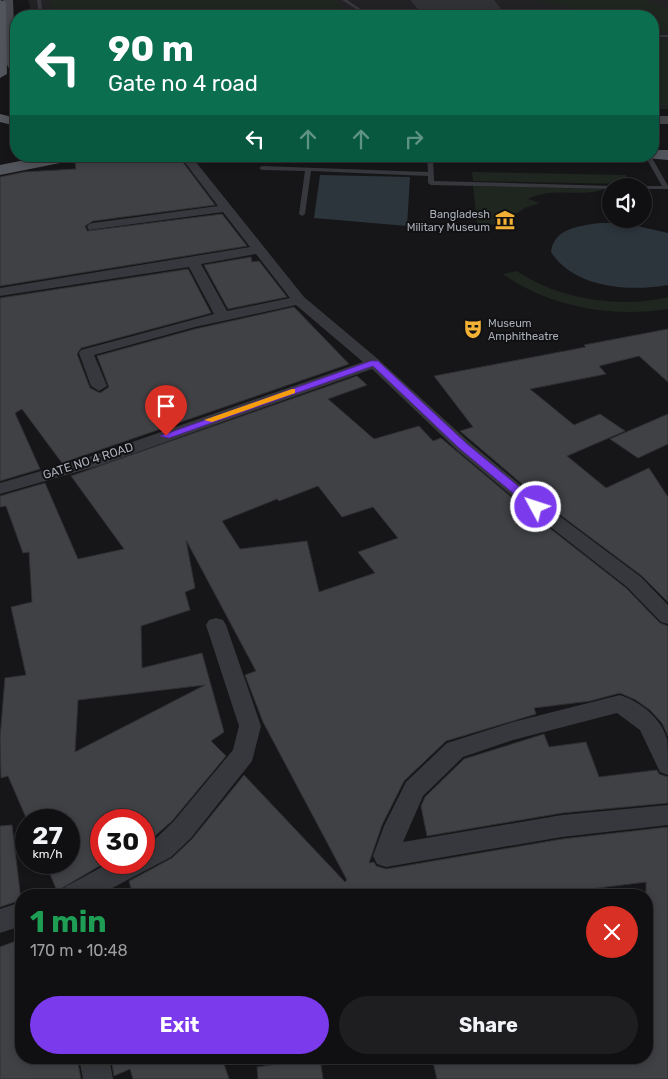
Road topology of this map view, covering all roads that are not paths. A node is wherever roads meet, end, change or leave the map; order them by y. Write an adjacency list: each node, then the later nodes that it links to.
1 (8, 0): 5 (main road)
2 (344, 0): 4 (lane)
3 (0, 2): 6 (main road)
4 (360, 10)
5 (10, 41)
6 (0, 74)
7 (40, 162): 12 (main road)
8 (190, 162): 18 (street)
9 (430, 162): 14 (lane)
10 (652, 162): 17 (lane)
11 (262, 168): 13 (lane)
12 (0, 170)
13 (308, 170): 14 (lane); 19 (lane)
14 (431, 174): 15 (lane)
15 (602, 187)
16 (652, 187): 17 (lane)
17 (667, 188)
18 (227, 208): 20 (street); 21 (street)
19 (302, 214)
20 (93, 227)
21 (260, 249): 22 (street); 24 (street)
22 (193, 262): 23 (street); 25 (street)
23 (0, 292)
24 (299, 300): 25 (street); 26 (street)
25 (222, 317): 27 (street)
26 (374, 362): 28 (street, GATE NO 4 ROAD); 29 (street)
27 (99, 386)
28 (0, 489)
29 (668, 618)
30 (216, 626): 33 (street)
31 (668, 765): 32 (street)
32 (668, 815)
33 (155, 852)
34 (113, 874): 35 (street)
35 (85, 889)
36 (15, 916): 37 (street)
37 (0, 921)
38 (95, 1064): 39 (street)
39 (98, 1079)

